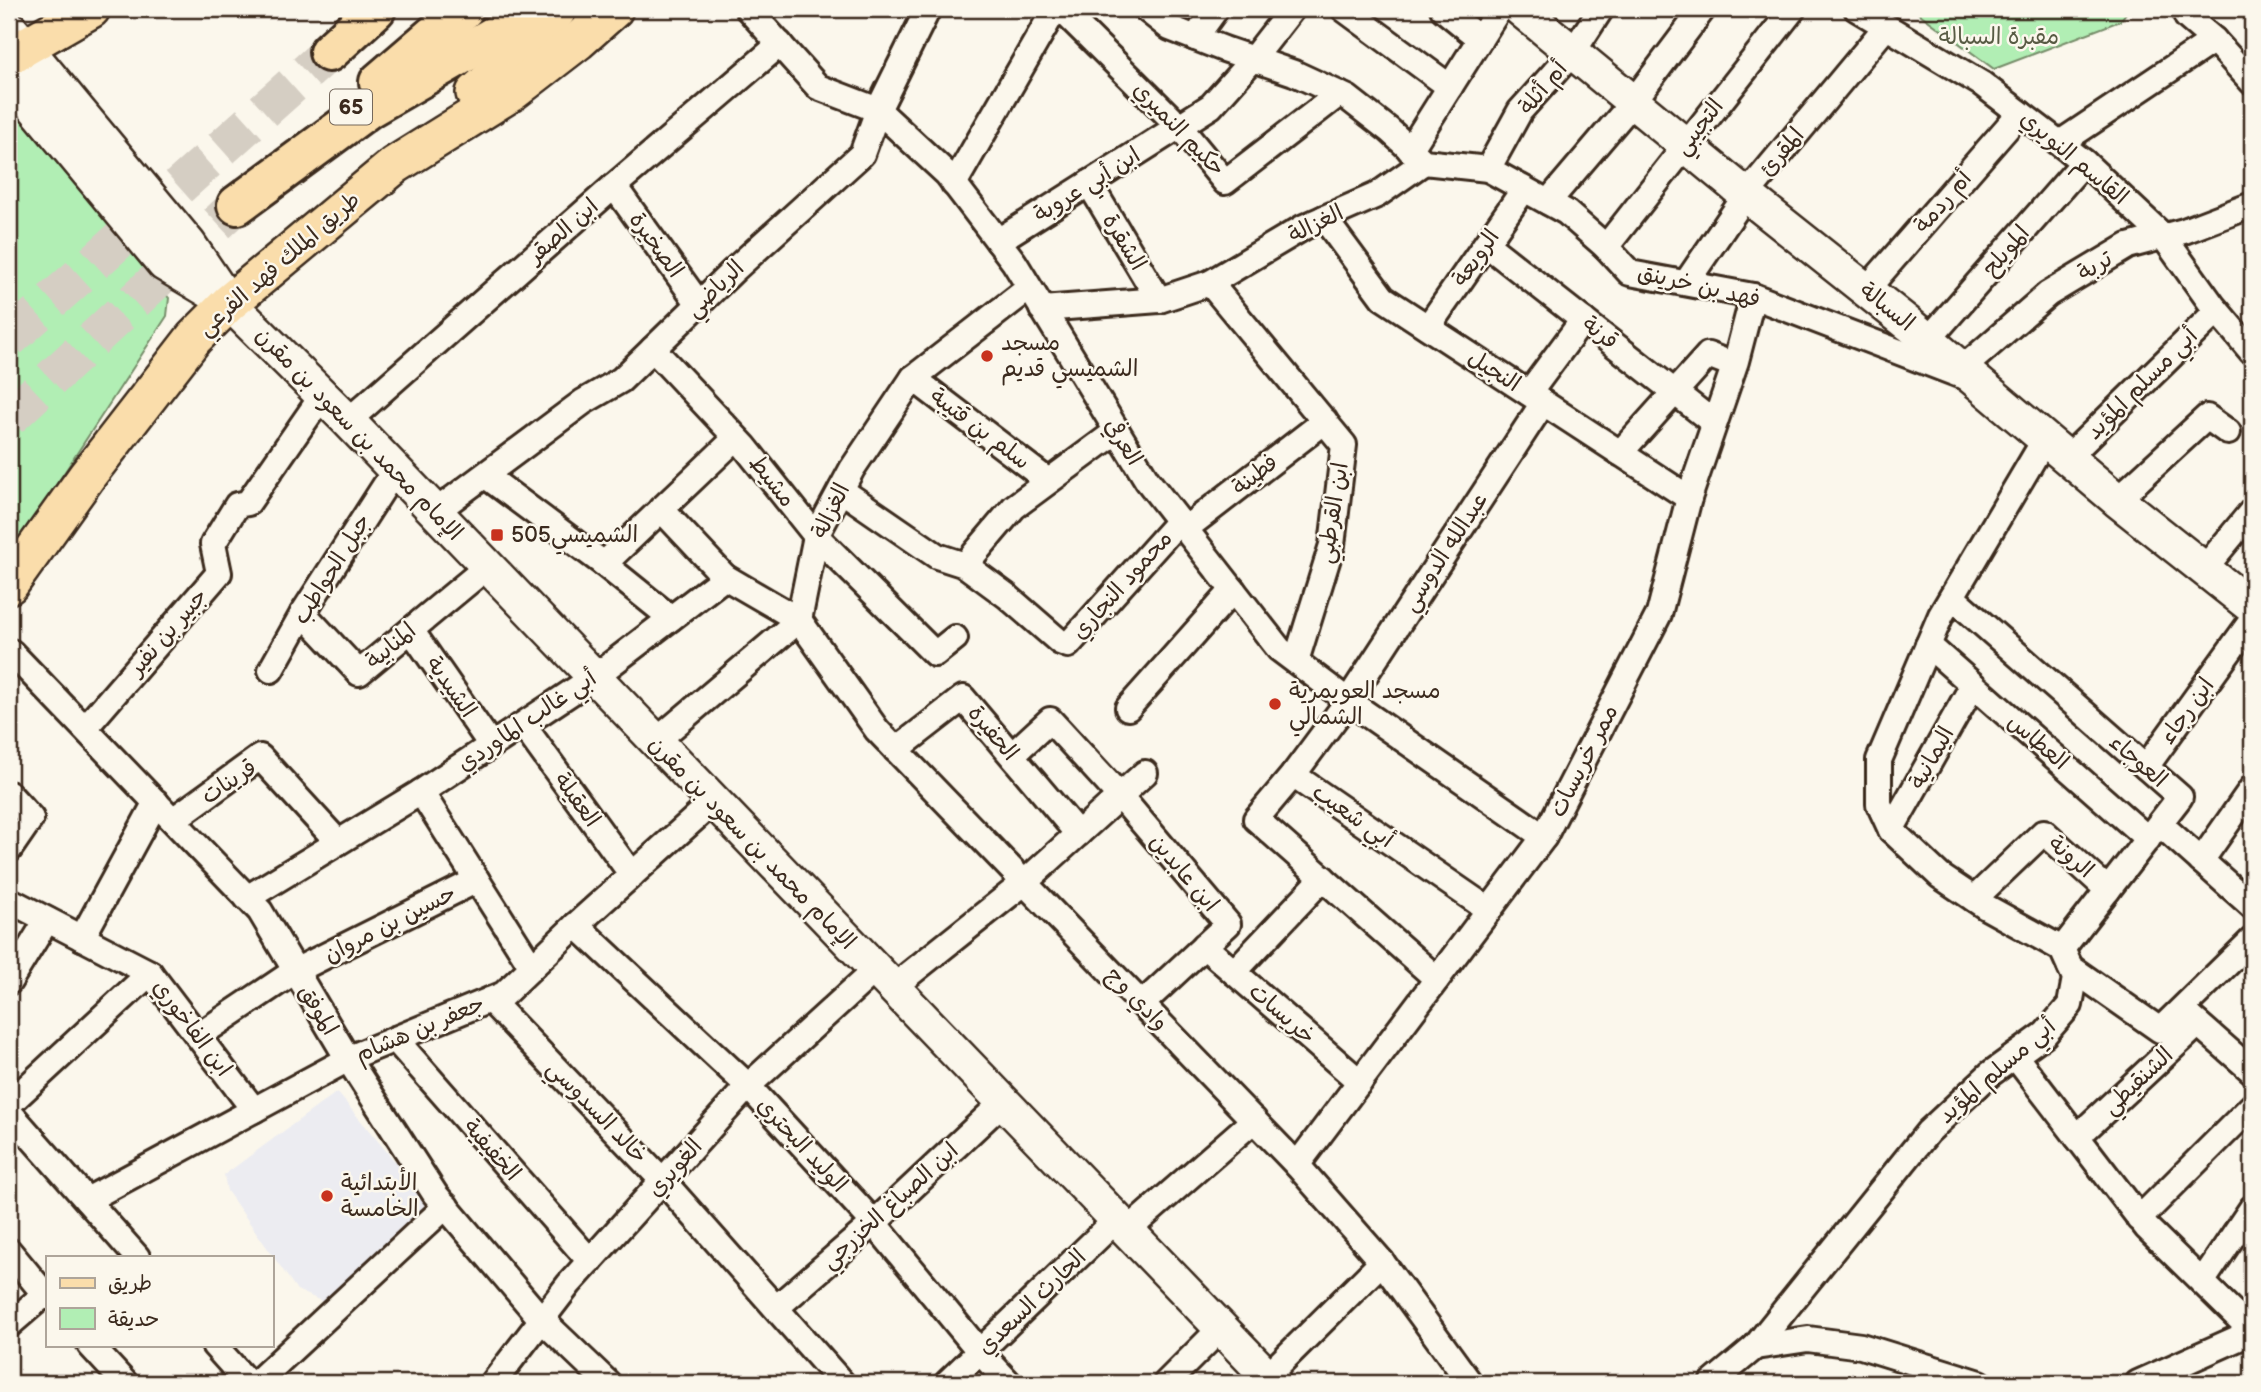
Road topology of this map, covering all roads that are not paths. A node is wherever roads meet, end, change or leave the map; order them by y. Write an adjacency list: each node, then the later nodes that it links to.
1 (91, 9): 28 (main road)
2 (368, 9): 29 (main road)
3 (376, 9): 29 (highway)
4 (464, 9): 22 (highway, 65)
5 (614, 9): 43 (main road, طريق الملك فهد الفرعي)
6 (748, 9): 27 (street, العرفي)
7 (928, 9): 36 (street, الرياضي)
8 (1055, 9): 46 (street)
9 (1061, 9): 38 (street, حكيم النميري)
10 (1146, 9): 24 (street)
11 (1216, 9): 24 (street)
12 (1292, 9): 31 (street, ابن أبي عروبة)
13 (1344, 9): 33 (street)
14 (1443, 9): 25 (street)
15 (1499, 9): 25 (street, الغزالة)
16 (1520, 9): 30 (street, السبالة)
17 (1601, 9): 30 (street, أم أثلة)
18 (1703, 9): 35 (street)
19 (1793, 9): 40 (street, التجيبي)
20 (1857, 9): 23 (street, القاسم النويري)
21 (2190, 9): 26 (street)
22 (547, 18): 43 (main road)
23 (1885, 27): 37 (street, القاسم النويري); 49 (street, المقرئ)
24 (1195, 38): 31 (street)
25 (1480, 39): 33 (street, الغزالة)
26 (2214, 40): 32 (street); 39 (street)
27 (780, 44): 36 (street, العرفي); 47 (street, ابن الصقر)
28 (13, 52): 63 (street, الإمام محمد بن سعود بن مقرن)
29 (329, 52)
30 (1573, 52): 35 (street, السبالة); 44 (street, أم أثلة)
31 (1253, 59): 34 (street); 38 (street, ابن أبي عروبة)
32 (2252, 82)
33 (1450, 87): 41 (street, الغزالة)
34 (1339, 94): 38 (street, حكيم النميري); 41 (street)
35 (1633, 102): 40 (street, السبالة); 50 (street)
36 (878, 110): 46 (street, العرفي); 64 (street, الرياضي)
37 (2020, 113): 39 (street, القاسم النويري); 60 (street, أم ردمة)
38 (1179, 126): 45 (street, ابن أبي عروبة)
39 (2060, 143): 42 (street, القاسم النويري)
40 (1685, 145): 49 (street, السبالة); 56 (street, التجيبي)
41 (1417, 156): 44 (street, فهد بن خرينق); 52 (street, الغزالة)
42 (2084, 162): 53 (street, القاسم النويري); 69 (street, المويلح)
43 (395, 165): 63 (main road, طريق الملك فهد الفرعي)
44 (1488, 169): 48 (street, فهد بن خرينق)
45 (1089, 183): 54 (street, ابن أبي عروبة); 62 (street, الشقرة)
46 (954, 184): 54 (street, العرفي)
47 (614, 186): 64 (street, الصخيرة); 78 (street, ابن الصقر)
48 (1524, 189): 50 (street, فهد بن خرينق); 55 (street, الرويعة)
49 (1746, 195): 58 (street, المقرئ); 60 (street, السبالة)
50 (1548, 202): 56 (street, فهد بن خرينق)
51 (2252, 205): 53 (street, تربة)
52 (1324, 218): 57 (street, الغزالة); 68 (street, النجيل)
53 (2163, 236): 66 (street, القاسم النويري); 73 (street, تربة)
54 (998, 241): 59 (street, العرفي)
55 (1486, 244): 67 (street, قرنة); 68 (street, الرويعة)
56 (1606, 247): 58 (street, فهد بن خرينق)
57 (1210, 283): 62 (street, الغزالة); 79 (street, ابن القرطبي)
58 (1686, 283): 61 (street, فهد بن خرينق)
59 (1029, 288): 65 (street, العرفي); 74 (street, الغزالة)
60 (1866, 290): 69 (street, السبالة)
61 (1753, 296): 72 (street, ممر خريسات); 73 (street, فهد بن خرينق)
62 (1159, 300): 65 (street, الغزالة)
63 (229, 303): 76 (street, الإمام محمد بن سعود بن مقرن); 102 (main road, طريق الملك فهد الفرعي)
64 (699, 304): 70 (street, الرياضي)
65 (1042, 309): 81 (street, العرفي)
66 (2217, 311): 71 (street, القاسم النويري); 84 (street, أبي مسلم المؤيد)
67 (1583, 320): 75 (street, قرنة); 77 (street, عبدالله الدوسي)
68 (1428, 327): 77 (street, النجيل)
69 (1928, 340): 73 (street, السبالة)
70 (653, 349): 83 (street, مشيط); 87 (street, الرياضي)
71 (2252, 351)
72 (1734, 365): 75 (street); 80 (street, ممر خريسات)
73 (1970, 376): 84 (street, السبالة)
74 (913, 378): 88 (street, سلم بن قتيبة); 89 (street, الغزالة)
75 (1675, 392): 80 (street, قرنة); 85 (street)
76 (322, 396): 78 (street, الإمام محمد بن سعود بن مقرن); 121 (street, جبير بن نفير)
77 (1536, 398): 85 (street, النجيل); 118 (street, عبدالله الدوسي)
78 (348, 421): 86 (street, الإمام محمد بن سعود بن مقرن)
79 (1325, 421): 95 (street, فطينة); 114 (street, ابن القرطبي)
80 (1714, 423): 90 (street, ممر خريسات)
81 (1117, 431): 88 (street); 95 (street, العرفي)
82 (2228, 432): 91 (street)
83 (736, 438): 92 (street); 96 (street, مشيط)
84 (2056, 448): 91 (street, السبالة); 104 (street, أبي مسلم المؤيد)
85 (1620, 453): 90 (street, النجيل)
86 (395, 470): 94 (street, الإمام محمد بن سعود بن مقرن); 106 (street, جبل الحواطب)
87 (486, 476): 94 (street, الرياضي); 97 (street)
88 (1048, 481): 98 (street)
89 (841, 490): 96 (street, الغزالة); 98 (street, محمود النجاري)
90 (1689, 498): 139 (street, ممر خريسات)
91 (2117, 500): 100 (street, السبالة)
92 (661, 509): 97 (street); 101 (street)
93 (2252, 511): 100 (street)
94 (435, 512): 99 (street, الإمام محمد بن سعود بن مقرن)
95 (1182, 525): 98 (street, محمود النجاري); 103 (street, العرفي)
96 (816, 536): 108 (street, الغزالة); 111 (street, مشيط)
97 (604, 564): 107 (street)
98 (965, 565)
99 (488, 566): 110 (street, المنابية); 116 (street, الإمام محمد بن سعود بن مقرن)
100 (2204, 569): 105 (street, السبالة)
101 (725, 577): 107 (street, أبي غالب الماوردي); 108 (street)
102 (9, 585)
103 (1233, 590): 114 (street, العرفي); 119 (street)
104 (1952, 597): 112 (street, أبي مسلم المؤيد); 126 (street, العوجاء)
105 (2252, 607)
106 (303, 613): 110 (street, المنابية); 115 (street, جبل الحواطب)
107 (671, 618): 116 (street, أبي غالب الماوردي)
108 (799, 620): 122 (street); 124 (street, وادي وج)
109 (2252, 620): 126 (street, ابن رجاء)
110 (411, 629): 123 (street, الشيدية)
111 (955, 638)
112 (1928, 645): 117 (street, العطاس); 136 (street, أبي مسلم المؤيد)
113 (11, 652): 121 (street, الموفق)
114 (1296, 661): 118 (street, العرفي)
115 (271, 670)
116 (593, 678): 120 (street, أبي غالب الماوردي); 122 (street, الإمام محمد بن سعود بن مقرن)
117 (1973, 685): 136 (street, اليمانية); 137 (street, العطاس)
118 (1348, 701): 128 (street, أبي شعيب); 139 (street, العرفي)
119 (1128, 708)
120 (523, 724): 123 (street, أبي غالب الماوردي); 143 (street, العقيلة)
121 (85, 728): 133 (street, الموفق)
122 (655, 742): 134 (street, الإمام محمد بن سعود بن مقرن)
123 (491, 745): 130 (street, أبي غالب الماوردي)
124 (897, 750): 125 (street, الحفيرة); 146 (street, وادي وج)
125 (1012, 755): 132 (street); 138 (street, الحفيرة)
126 (2146, 767): 137 (street, العوجاء)
127 (1145, 773): 132 (street, الغويري)
128 (1293, 775): 144 (street); 152 (street, أبي شعيب)
129 (2252, 788): 142 (street)
130 (421, 792): 140 (street, أبي غالب الماوردي); 145 (street)
131 (9, 794): 141 (street)
132 (1119, 796): 138 (street, الغويري); 157 (street, ابن عابدين)
133 (156, 802): 135 (street, الموفق); 155 (street)
134 (713, 802): 143 (street, جعفر بن هشام); 163 (street, الإمام محمد بن سعود بن مقرن)
135 (173, 820): 140 (street, قرينات); 148 (street, الموفق)
136 (1891, 830): 149 (street, أبي مسلم المؤيد)
137 (2154, 832): 142 (street, العطاس); 147 (street, العوجاء)
138 (1078, 834): 146 (street, الغويري)
139 (1544, 837): 152 (street, ممر خريسات)
140 (338, 842): 148 (street, أبي غالب الماوردي)
141 (9, 850)
142 (2201, 861): 151 (street, العطاس)
143 (632, 874): 154 (street, جعفر بن هشام)
144 (1323, 878): 161 (street); 164 (street)
145 (477, 880): 159 (street); 160 (street, حسين بن مروان)
146 (1025, 882): 163 (street, الغويري); 167 (street, وادي وج)
147 (2108, 890): 149 (street, الرونة); 158 (street, العوجاء)
148 (247, 898): 160 (street, الموفق)
149 (1974, 899): 158 (street, أبي مسلم المؤيد)
150 (9, 900): 153 (street, ابن الفاخوري)
151 (2252, 906)
152 (1489, 910): 164 (street, ممر خريسات)
153 (47, 919): 155 (street, ابن الفاخوري); 165 (street)
154 (576, 925): 159 (street, جعفر بن هشام); 175 (street, الوليد البحتري)
155 (82, 938): 162 (street, ابن الفاخوري)
156 (2252, 940): 168 (street, الشنقيطي)
157 (1204, 946): 161 (street, خريسات); 167 (street, ابن عابدين)
158 (2066, 958): 168 (street, الشنقيطي); 171 (street, أبي مسلم المؤيد)
159 (532, 967): 166 (street, جعفر بن هشام)
160 (295, 971): 169 (street, حسين بن مروان); 172 (street, الموفق)
161 (1234, 972): 174 (street, خريسات)
162 (150, 973): 169 (street, ابن الفاخوري); 177 (street)
163 (884, 979): 175 (street, الغويري); 176 (street, الإمام محمد بن سعود بن مقرن)
164 (1437, 979): 174 (street, ممر خريسات)
165 (9, 982)
166 (490, 1000): 170 (street, جعفر بن هشام); 184 (street, خالد السدوسي)
167 (1142, 1004): 181 (street, وادي وج)
168 (2190, 1016): 173 (street); 182 (street, الشنقيطي)
169 (198, 1036): 179 (street, ابن الفاخوري)
170 (395, 1039): 172 (street, جعفر بن هشام); 193 (street, الخفيفية)
171 (2015, 1056): 182 (street); 204 (street, أبي مسلم المؤيد)
172 (348, 1059): 179 (street, جعفر بن هشام); 186 (street, الموفق)
173 (2252, 1071)
174 (1360, 1082): 183 (street, ممر خريسات)
175 (748, 1086): 184 (street, الغويري); 189 (street, الوليد البحتري)
176 (1003, 1102): 189 (street, ابن الصباغ الخزرجي); 190 (street, الإمام محمد بن سعود بن مقرن)
177 (9, 1104)
178 (2252, 1106): 188 (street)
179 (254, 1110): 185 (street, جعفر بن هشام)
180 (9, 1112): 185 (street)
181 (1254, 1120): 183 (street, وادي وج); 190 (street, الحارث السعدي)
182 (2077, 1137): 188 (street)
183 (1297, 1165): 194 (street, وادي وج)
184 (663, 1181): 193 (street, الغويري); 197 (street, خالد السدوسي)
185 (87, 1200): 192 (street)
186 (446, 1206): 198 (street, الموفق); 209 (street)
187 (2252, 1208): 195 (street)
188 (2140, 1219): 195 (street)
189 (874, 1223): 197 (street, ابن الصباغ الخزرجي); 205 (street, الوليد البحتري)
190 (1121, 1225): 200 (street, الإمام محمد بن سعود بن مقرن); 205 (street, الحارث السعدي)
191 (9, 1251): 196 (street)
192 (136, 1256)
193 (590, 1261): 198 (street, الغويري)
194 (1382, 1262): 206 (street); 216 (street, وادي وج)
195 (2202, 1282): 201 (street)
196 (46, 1295): 199 (street)
197 (776, 1308): 212 (street, خالد السدوسي)
198 (541, 1319): 210 (street, الغويري); 211 (street, الموفق)
199 (9, 1325)
200 (1221, 1328): 206 (street, الإمام محمد بن سعود بن مقرن); 215 (street)
201 (2252, 1331): 219 (street)
202 (91, 1346): 207 (street)
203 (215, 1346): 208 (street)
204 (1755, 1348): 217 (street, أبي مسلم المؤيد); 218 (street)
205 (980, 1352): 213 (street, الحارث السعدي); 214 (street, الوليد البحتري)
206 (1270, 1380)
207 (125, 1383)
208 (248, 1383)
209 (256, 1383)
210 (493, 1383)
211 (608, 1383)
212 (842, 1383)
213 (947, 1383)
214 (1009, 1383)
215 (1166, 1383)
216 (1470, 1383)
217 (1712, 1383)
218 (1980, 1383)
219 (2138, 1383)

